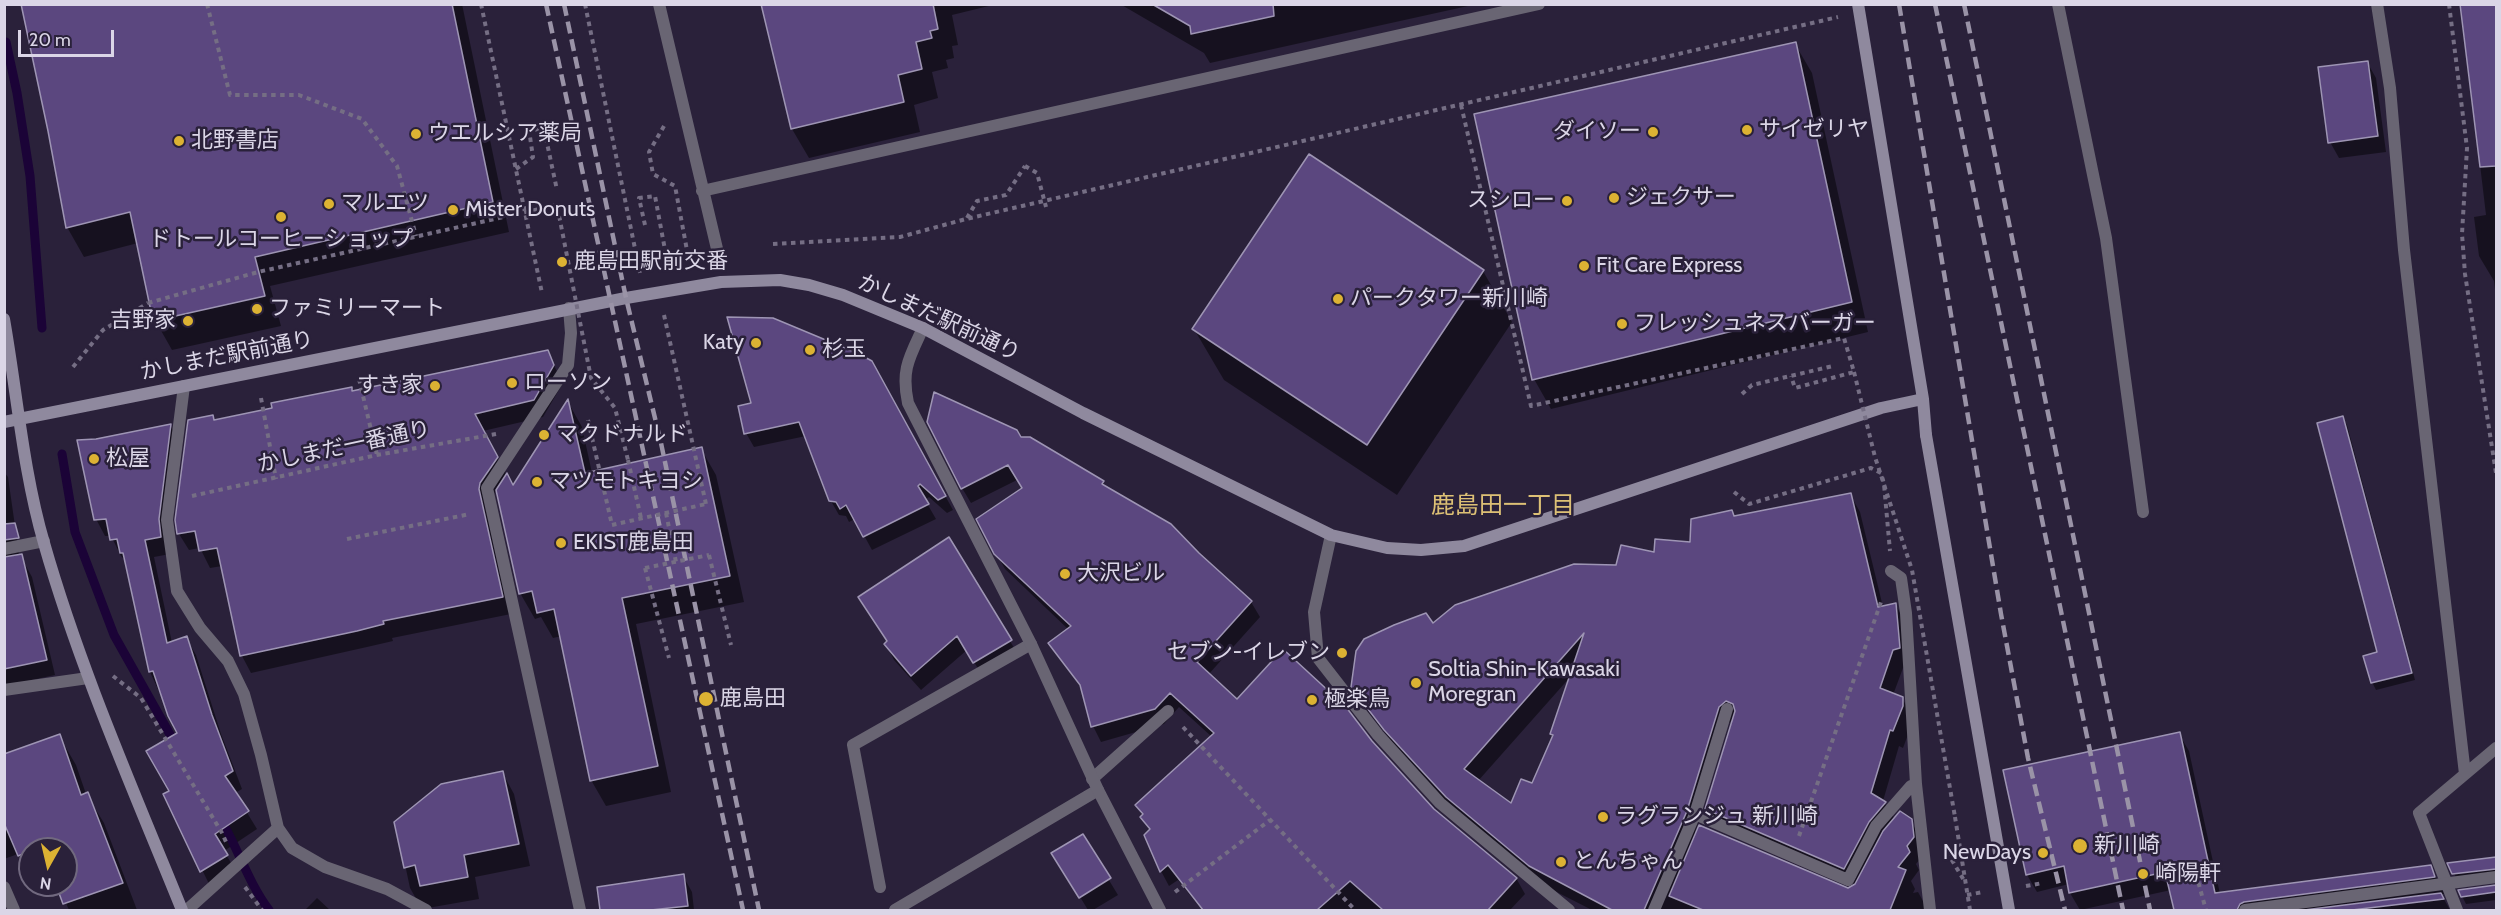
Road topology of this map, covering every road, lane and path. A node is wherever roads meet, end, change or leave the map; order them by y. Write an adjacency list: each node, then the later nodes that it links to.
1 (207, 4): 19 (path)
2 (481, 4): 13 (path)
3 (585, 4): 24 (path)
4 (659, 4): 15 (street)
5 (1539, 4): 15 (street)
6 (1858, 4): 38 (street)
7 (2058, 4): 49 (street)
8 (2378, 4): 67 (street)
9 (2449, 4): 44 (path)
10 (1838, 17): 11 (path)
11 (1461, 105): 17 (path); 32 (path)
12 (667, 121): 22 (path)
13 (516, 169): 14 (path); 25 (path)
14 (557, 190)
15 (702, 190): 21 (street)
16 (1046, 207): 17 (path, bridge)
17 (966, 219): 20 (path)
18 (645, 225): 23 (path)
19 (416, 236): 31 (path, bridge); 51 (path, bridge)
20 (773, 244)
21 (718, 253)
22 (689, 261)
23 (668, 266)
24 (640, 274)
25 (542, 294)
26 (569, 308): 29 (street, かしまだ駅前通り); 35 (street, かしまだ駅前通り); 42 (street)
27 (664, 315): 50 (path, bridge)
28 (4, 319): 39 (street)
29 (923, 328): 52 (street, かしまだ駅前通り); 58 (street)
30 (1833, 366): 33 (path)
31 (73, 367)
32 (1854, 372): 33 (path); 93 (path, bridge)
33 (1791, 376): 36 (path)
34 (359, 379): 43 (path)
35 (184, 386): 39 (street, かしまだ駅前通り); 47 (street)
36 (1742, 394)
37 (261, 398): 45 (path)
38 (1923, 399): 52 (street, かしまだ駅前通り); 94 (street, bridge)
39 (20, 419): 41 (street, かしまだ駅前通り); 54 (street)
40 (588, 420): 51 (path, bridge)
41 (4, 422)
42 (526, 430): 43 (path, かしまだ一番通り); 48 (street)
43 (377, 455): 45 (path, かしまだ一番通り)
44 (2496, 473)
45 (276, 479): 47 (path, かしまだ一番通り)
46 (1734, 492): 57 (path)
47 (169, 500): 72 (street)
48 (491, 510): 53 (path); 87 (street)
49 (2143, 512)
50 (666, 513): 51 (path, bridge); 56 (path)
51 (641, 518)
52 (1331, 535): 90 (street)
53 (347, 539)
54 (44, 541): 55 (street); 62 (street)
55 (4, 549)
56 (676, 562): 59 (path, bridge); 60 (path, bridge)
57 (1890, 572): 69 (street); 73 (path)
58 (1031, 644): 68 (street); 80 (street)
59 (731, 645)
60 (669, 658)
61 (111, 675): 74 (path)
62 (88, 678): 63 (street); 83 (street)
63 (4, 690)
64 (1728, 709): 70 (street)
65 (1168, 711): 68 (street); 71 (path)
66 (2496, 748): 67 (street)
67 (2465, 774): 97 (street)
68 (1095, 784): 81 (street); 88 (street)
69 (1916, 784): 73 (street); 92 (street)
70 (1695, 814): 73 (street); 91 (street)
71 (1270, 820): 81 (path); 89 (path)
72 (278, 828): 74 (street); 86 (street)
73 (1792, 856)
74 (235, 867): 84 (street); 85 (path)
75 (2196, 873): 95 (path)
76 (2496, 878): 96 (street, bridge)
77 (2043, 883): 78 (path)
78 (2030, 885)
79 (4, 887): 82 (street)
80 (880, 887)
81 (1158, 908)
82 (14, 910)
83 (182, 910)
84 (187, 910)
85 (262, 910)
86 (426, 910)
87 (580, 910)
88 (895, 910)
89 (1355, 910)
90 (1569, 910)
91 (1654, 910)
92 (1930, 910)
93 (1970, 910)
94 (2009, 910)
95 (2206, 910)
96 (2245, 910)
97 (2457, 910)

